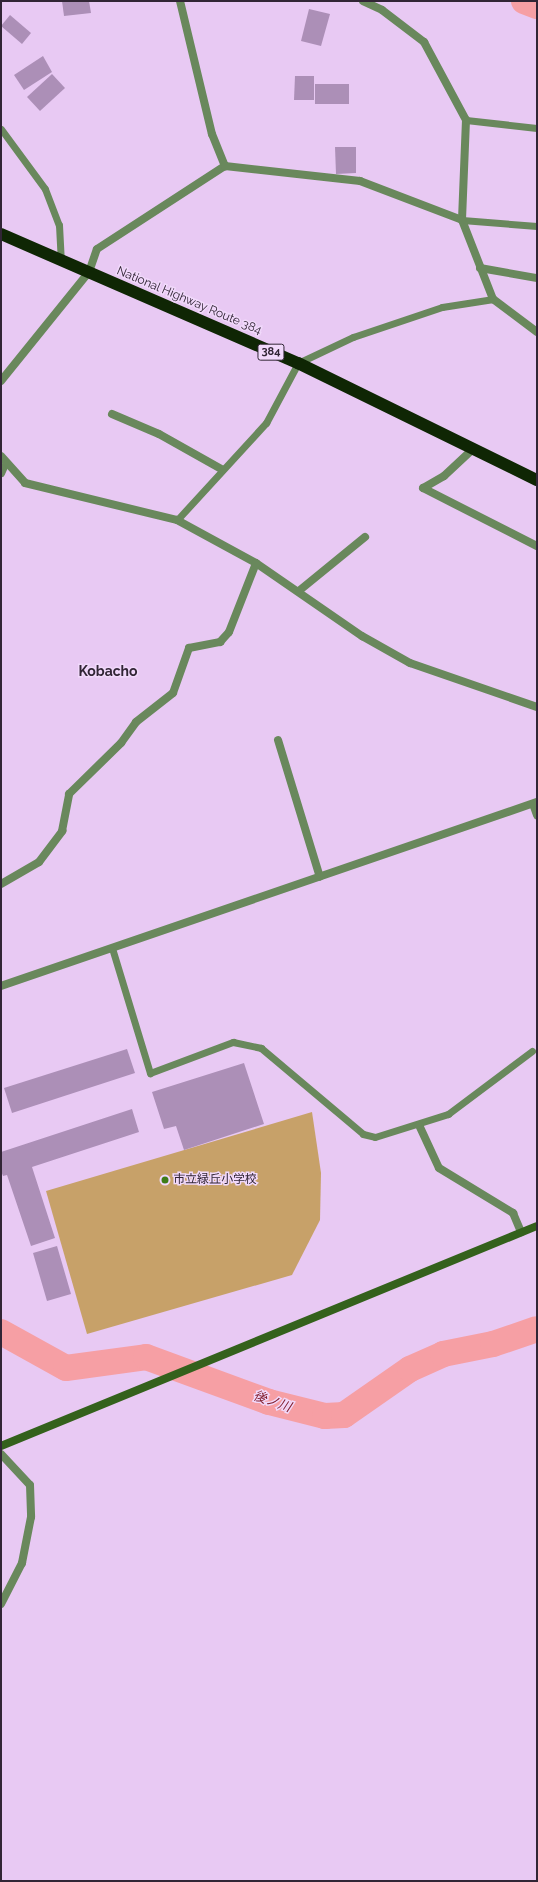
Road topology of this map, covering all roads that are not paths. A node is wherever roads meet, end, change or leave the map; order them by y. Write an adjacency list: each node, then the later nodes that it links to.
1 (180, 1): 6 (street)
2 (363, 1): 3 (street)
3 (466, 120): 4 (lane); 7 (street)
4 (537, 128)
5 (1, 129): 10 (lane)
6 (225, 166): 7 (street); 12 (street)
7 (462, 220): 8 (lane); 11 (street)
8 (537, 226)
9 (1, 234): 10 (highway, National Highway Route 384 / 384)
10 (61, 260): 12 (highway, National Highway Route 384 / 384)
11 (480, 268): 13 (street); 14 (street)
12 (89, 272): 16 (highway, National Highway Route 384 / 384); 17 (street)
13 (537, 278)
14 (493, 299): 15 (street); 16 (lane)
15 (537, 332)
16 (298, 363): 19 (highway, National Highway Route 384 / 384); 21 (lane)
17 (1, 381)
18 (112, 414): 21 (street)
19 (474, 448): 23 (highway, National Highway Route 384 / 384); 26 (street)
20 (4, 459): 22 (lane); 24 (street)
21 (223, 470): 24 (lane)
22 (1, 474)
23 (537, 480)
24 (177, 520): 27 (street)
25 (365, 537): 28 (street)
26 (537, 546)
27 (256, 563): 28 (street); 34 (street)
28 (300, 590): 29 (street)
29 (537, 707)
30 (278, 740): 33 (street)
31 (535, 803): 32 (street); 33 (street)
32 (537, 815)
33 (320, 877): 35 (street)
34 (1, 884)
35 (112, 948): 36 (street); 38 (lane)
36 (1, 986)
37 (532, 1051): 38 (lane)
38 (419, 1125): 40 (street)
39 (537, 1226): 40 (street)
40 (521, 1232): 41 (street)
41 (1, 1446)
42 (1, 1454): 43 (street)
43 (1, 1604)

